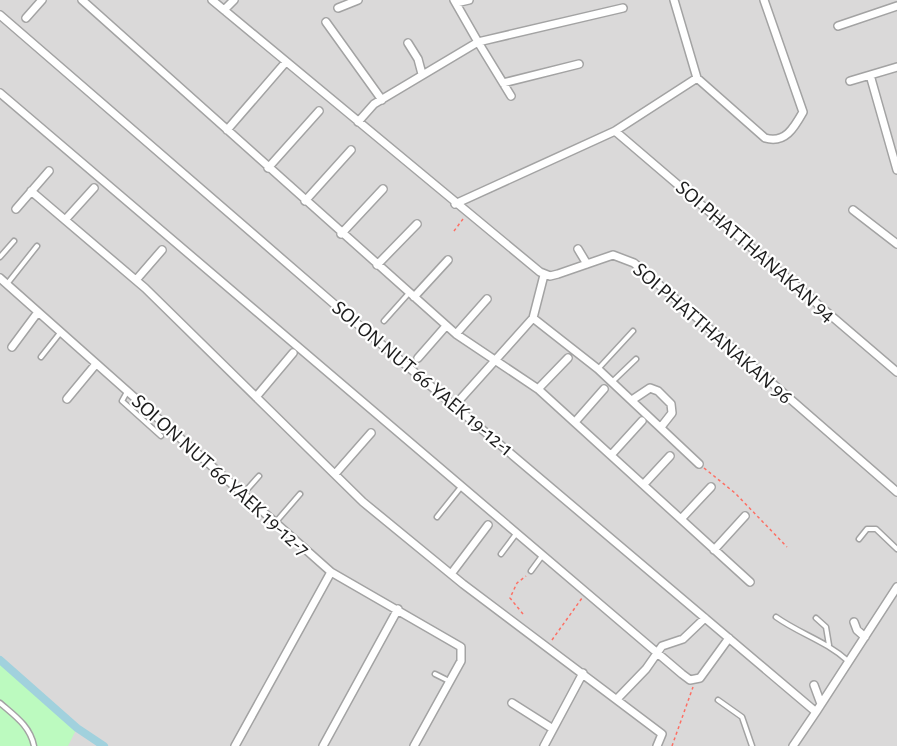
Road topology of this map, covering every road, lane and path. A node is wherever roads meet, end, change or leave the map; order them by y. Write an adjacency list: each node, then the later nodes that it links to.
1 (42, 0): 15 (street)
2 (81, 0): 33 (street)
3 (212, 0): 13 (street)
4 (234, 0): 13 (street)
5 (358, 0): 11 (street)
6 (469, 0): 9 (street)
7 (674, 0): 25 (street)
8 (764, 0): 25 (street)
9 (455, 2): 18 (street)
10 (897, 6): 17 (street)
11 (338, 8)
12 (623, 8): 18 (street)
13 (224, 10): 20 (street)
14 (0, 15): 90 (street, SOI ON NUT 66 YAEK 19-12-1)
15 (27, 18)
16 (326, 22): 30 (street)
17 (838, 26)
18 (478, 42): 23 (street); 27 (street)
19 (408, 43): 23 (street)
20 (285, 63): 32 (street); 33 (street)
21 (579, 64): 27 (street)
22 (897, 67): 24 (street)
23 (422, 74): 30 (street)
24 (870, 75): 26 (street); 37 (street)
25 (697, 78): 34 (street)
26 (850, 81)
27 (503, 83): 29 (street)
28 (0, 93): 102 (street)
29 (511, 96)
30 (382, 100): 32 (street)
31 (319, 111): 36 (street)
32 (358, 122): 43 (street)
33 (227, 130): 36 (street)
34 (615, 132): 43 (street); 82 (street, SOI PHATTHANAKAN 94)
35 (351, 150): 42 (street)
36 (268, 168): 42 (street)
37 (897, 170)
38 (49, 171): 41 (street)
39 (94, 188): 47 (street)
40 (383, 189): 50 (street)
41 (31, 191): 44 (street); 47 (street)
42 (305, 201): 50 (street)
43 (455, 204): 46 (street)
44 (16, 209)
45 (854, 210): 52 (street)
46 (468, 214): 49 (path); 60 (street)
47 (66, 220): 62 (street)
48 (417, 224): 59 (street)
49 (454, 231)
50 (341, 234): 59 (street)
51 (14, 241): 56 (lane)
52 (897, 244)
53 (37, 246): 63 (lane)
54 (578, 249): 58 (street)
55 (162, 250): 62 (street)
56 (0, 257)
57 (448, 260): 64 (street)
58 (586, 264): 60 (street, SOI PHATTHANAKAN 96); 104 (street, SOI PHATTHANAKAN 96)
59 (377, 265): 64 (street)
60 (544, 275): 67 (street)
61 (0, 278): 63 (street, SOI ON NUT 66 YAEK 19-12-7)
62 (136, 280): 87 (street)
63 (7, 284): 66 (street, SOI ON NUT 66 YAEK 19-12-7)
64 (411, 295): 68 (lane); 69 (street)
65 (487, 299): 72 (street)
66 (38, 312): 71 (street, SOI ON NUT 66 YAEK 19-12-7); 73 (street)
67 (533, 318): 79 (street); 81 (street)
68 (384, 321)
69 (446, 326): 72 (street); 76 (street)
70 (633, 331): 81 (lane)
71 (60, 332): 75 (lane); 80 (street, SOI ON NUT 66 YAEK 19-12-7)
72 (456, 334): 79 (street)
73 (12, 347)
74 (293, 353): 87 (street)
75 (41, 357)
76 (418, 358)
77 (568, 358): 84 (street)
78 (636, 359): 83 (lane)
79 (496, 360): 84 (street); 90 (street)
80 (96, 364): 86 (street, SOI ON NUT 66 YAEK 19-12-7); 88 (street)
81 (598, 369): 83 (street)
82 (897, 372)
83 (612, 383): 89 (street)
84 (538, 389): 92 (street)
85 (604, 389): 92 (street)
86 (127, 392): 95 (lane); 106 (street, SOI ON NUT 66 YAEK 19-12-7)
87 (256, 398): 99 (street)
88 (67, 399)
89 (632, 400): 93 (street); 93 (street)
90 (456, 404): 128 (street, SOI ON NUT 66 YAEK 19-12-1)
91 (642, 421): 96 (street)
92 (575, 422): 96 (street)
93 (661, 427): 98 (street)
94 (370, 433): 99 (street)
95 (161, 436)
96 (612, 454): 101 (street)
97 (670, 456): 101 (street)
98 (699, 464): 114 (path)
99 (335, 474): 121 (street)
100 (259, 476): 106 (lane)
101 (644, 484): 109 (street)
102 (460, 487): 108 (lane); 112 (street)
103 (711, 487): 109 (street)
104 (896, 488)
105 (300, 494): 110 (lane)
106 (242, 495): 110 (street, SOI ON NUT 66 YAEK 19-12-7)
107 (745, 516): 116 (street)
108 (437, 517)
109 (681, 519): 116 (street)
110 (274, 524): 120 (street, SOI ON NUT 66 YAEK 19-12-7)
111 (488, 525): 121 (street)
112 (516, 534): 117 (lane); 118 (street)
113 (859, 539): 115 (lane)
114 (787, 547)
115 (897, 549)
116 (714, 550): 122 (street)
117 (501, 554)
118 (542, 556): 119 (lane); 124 (street)
119 (531, 571): 126 (path)
120 (331, 572): 125 (street, SOI ON NUT 66 YAEK 19-12-7); 150 (street)
121 (451, 574): 137 (street)
122 (750, 582)
123 (897, 587): 131 (street)
124 (584, 591): 134 (path); 135 (street)
125 (398, 609): 140 (street, SOI ON NUT 66 YAEK 19-12-7); 151 (street)
126 (523, 614)
127 (776, 616): 133 (lane)
128 (705, 618): 132 (street, SOI ON NUT 66 YAEK 19-12-1); 135 (street)
129 (816, 618): 133 (lane)
130 (854, 622): 131 (street)
131 (865, 637): 136 (street)
132 (732, 641): 139 (street); 147 (street, SOI ON NUT 66 YAEK 19-12-1)
133 (829, 645): 136 (lane)
134 (550, 647)
135 (657, 653): 139 (street); 142 (street)
136 (848, 662): 146 (street)
137 (583, 673): 142 (street); 148 (street)
138 (435, 674): 140 (lane)
139 (696, 681): 155 (path)
140 (450, 682): 152 (street)
141 (814, 685): 146 (street)
142 (617, 699): 154 (street)
143 (718, 700): 156 (lane)
144 (0, 703): 149 (lane)
145 (512, 703): 148 (street)
146 (821, 704): 147 (street)
147 (816, 712): 157 (street)
148 (553, 729): 153 (street)
149 (34, 746)
150 (235, 746)
151 (323, 746)
152 (414, 746)
153 (544, 746)
154 (657, 746)
155 (672, 746)
156 (752, 746)
157 (793, 746)

